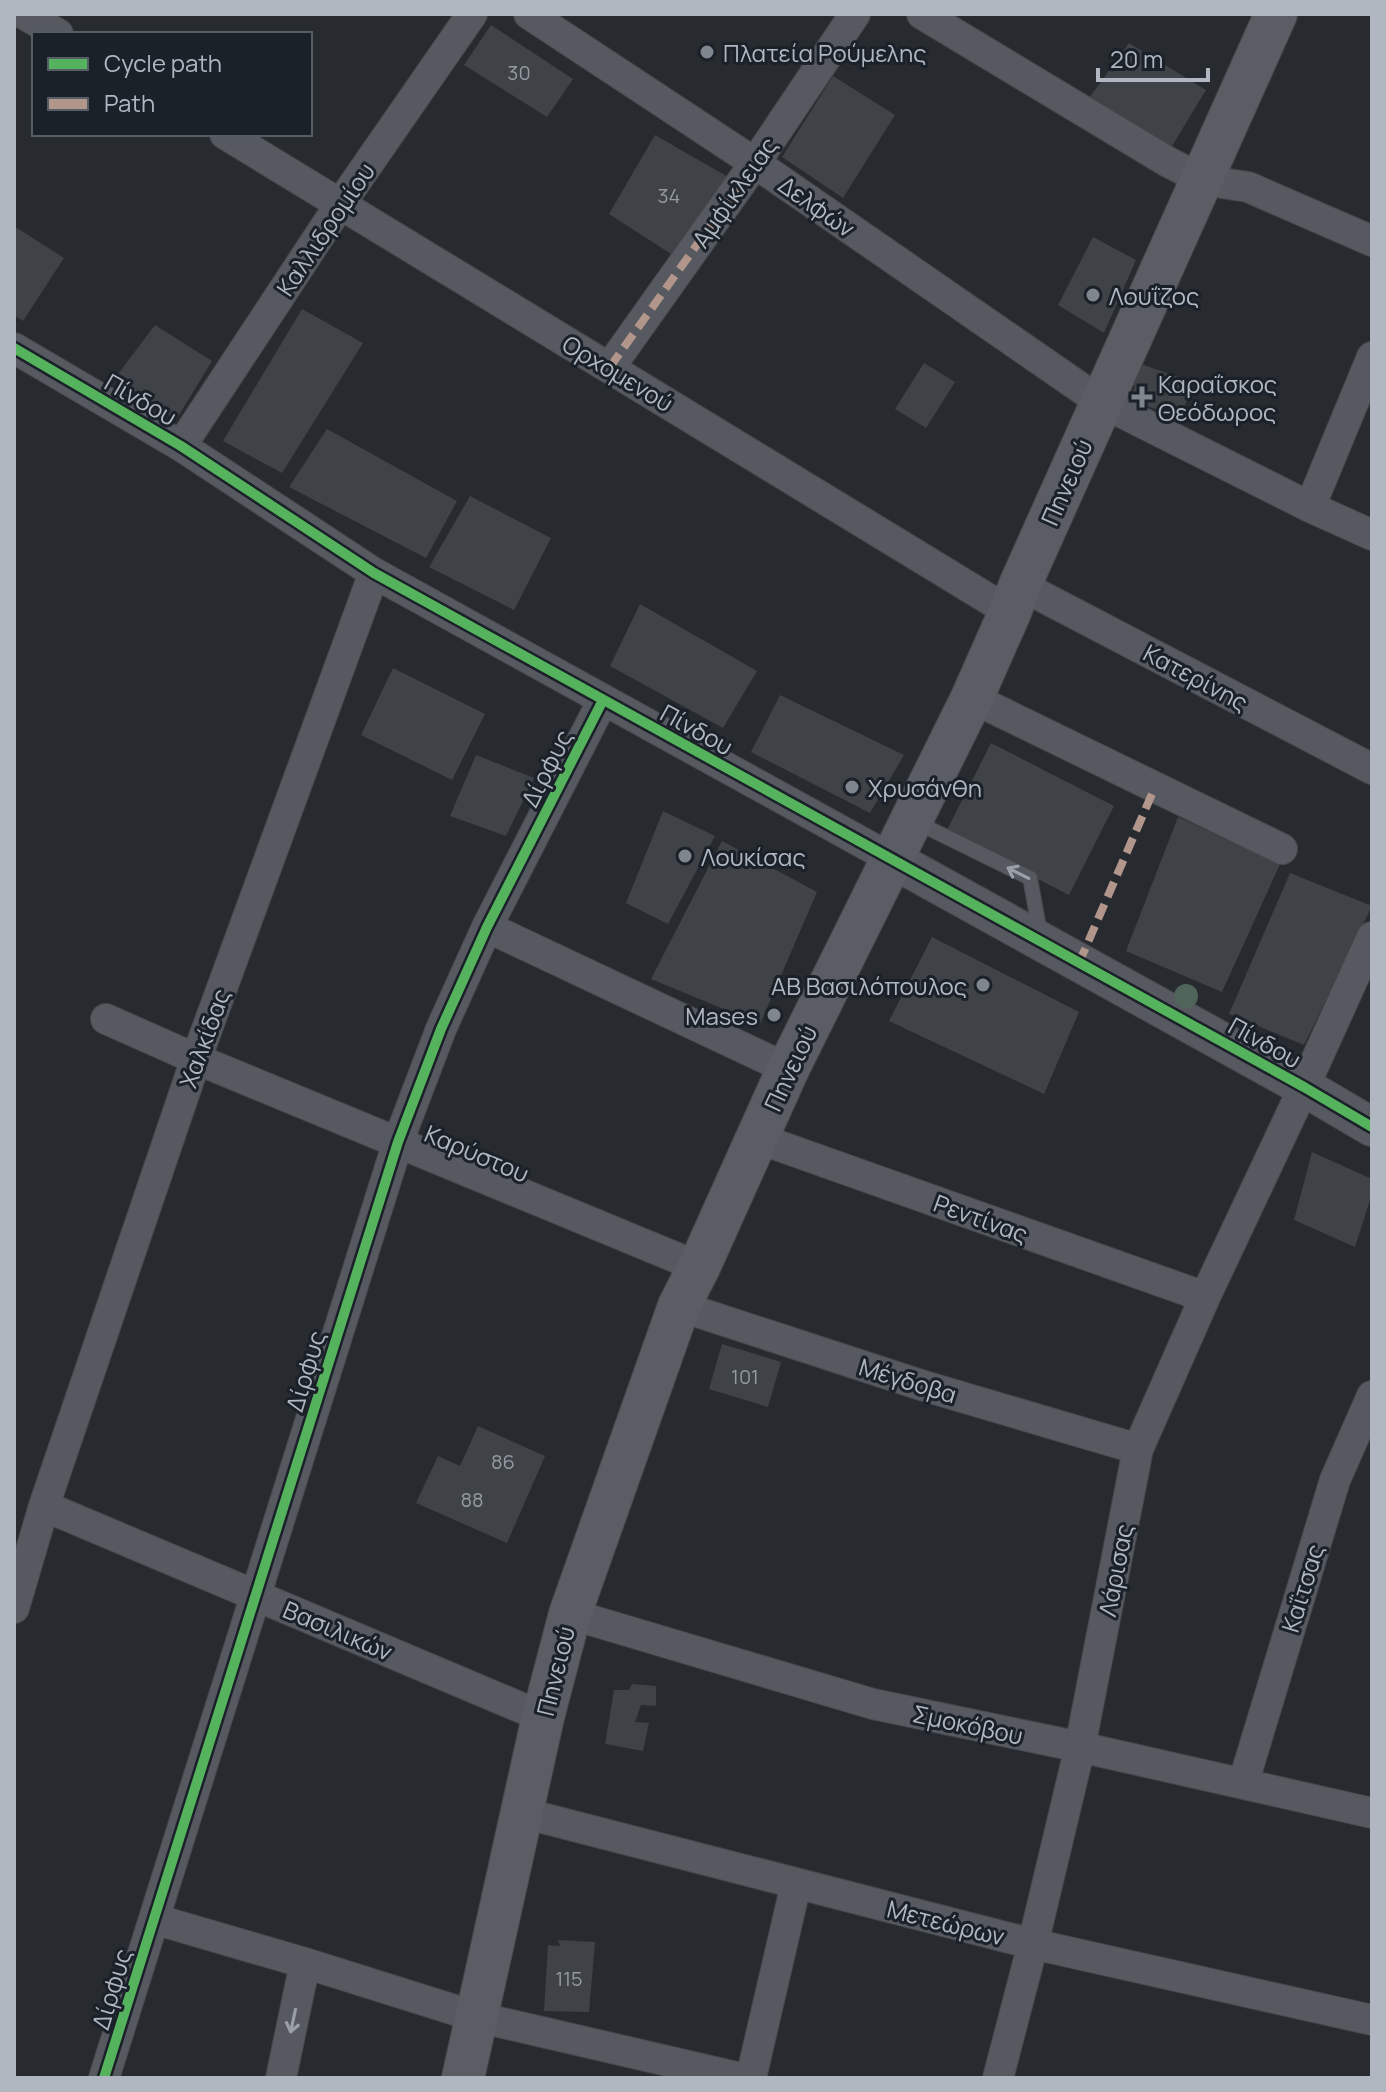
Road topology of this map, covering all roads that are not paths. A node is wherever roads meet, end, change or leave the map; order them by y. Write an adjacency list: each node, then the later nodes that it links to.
1 (24, 14): 7 (street)
2 (472, 14): 11 (street, Καλλιδρομίου)
3 (529, 14): 9 (street, Δελφών)
4 (855, 14): 9 (street, Αμφίκλειας)
5 (922, 14): 10 (street)
6 (1273, 15): 10 (main road, Πηνειού)
7 (55, 32)
8 (228, 136): 11 (street, Ορχομενού)
9 (755, 163): 15 (street, Αμφίκλειας); 16 (street, Δελφών)
10 (1203, 180): 12 (street); 16 (main road, Πηνειού)
11 (341, 203): 15 (street, Ορχομενού); 17 (street, Καλλιδρομίου)
12 (1372, 241)
13 (14, 348): 17 (street, Πίνδου)
14 (1372, 357): 18 (street)
15 (610, 367): 21 (street, Ορχομενού)
16 (1101, 402): 18 (street, Δελφών); 21 (main road, Πηνειού)
17 (181, 446): 20 (street, Πίνδου)
18 (1310, 507): 19 (street, Δελφών)
19 (1372, 535)
20 (374, 573): 23 (street, Πίνδου); 32 (street, Χαλκίδας)
21 (1015, 599): 22 (main road, Πηνειού); 24 (street, Κατερίνης)
22 (972, 698): 25 (main road, Πηνειού); 26 (street)
23 (603, 700): 27 (street, Πίνδου); 28 (street, Δίρφυς)
24 (1372, 769)
25 (911, 820): 27 (main road, Πηνειού); 30 (lane, one-way to 25)
26 (1282, 849)
27 (892, 859): 30 (street, Πίνδου); 33 (main road, Πηνειού)
28 (487, 927): 33 (street); 37 (street, Δίρφυς)
29 (1372, 937): 34 (street, Λάρισας)
30 (1042, 942): 34 (street, Πίνδου)
31 (106, 1019): 32 (street, Καρύστου)
32 (196, 1059): 37 (street, Καρύστου); 43 (street, Χαλκίδας)
33 (788, 1069): 36 (main road, Πηνειού)
34 (1304, 1087): 35 (street, Πίνδου); 39 (street, Λάρισας)
35 (1372, 1127)
36 (757, 1138): 38 (main road, Πηνειού); 39 (street, Ρεντίνας)
37 (398, 1142): 38 (street, Καρύστου); 44 (street, Δίρφυς)
38 (699, 1267): 40 (main road, Πηνειού)
39 (1205, 1297): 42 (street, Λάρισας)
40 (679, 1306): 42 (street, Μέγδοβα); 46 (main road, Πηνειού)
41 (1372, 1396): 49 (street, Καΐτσας)
42 (1138, 1449): 48 (street, Λάρισας)
43 (44, 1506): 44 (street, Βασιλικών); 45 (street, Χαλκίδας)
44 (256, 1595): 47 (street, Βασιλικών); 53 (street, Δίρφυς)
45 (14, 1608)
46 (570, 1614): 47 (main road, Πηνειού); 48 (street, Σμοκόβου)
47 (543, 1717): 50 (main road, Πηνειού)
48 (1080, 1747): 49 (street, Σμοκόβου); 54 (street, Λάρισας)
49 (1243, 1784): 51 (street, Σμοκόβου)
50 (523, 1813): 52 (street, Μετεώρων); 56 (main road, Πηνειού)
51 (1372, 1813)
52 (796, 1884): 54 (street, Μετεώρων); 62 (street)
53 (154, 1919): 55 (street); 58 (street, Δίρφυς)
54 (1033, 1944): 57 (street, Μετεώρων); 63 (street, Λάρισας)
55 (305, 1963): 56 (street); 59 (street, one-way to 59)
56 (477, 2017): 60 (main road, Πηνειού); 61 (street)
57 (1372, 2020)
58 (104, 2078)
59 (281, 2078)
60 (463, 2078)
61 (741, 2078)
62 (751, 2078)
63 (998, 2078)

